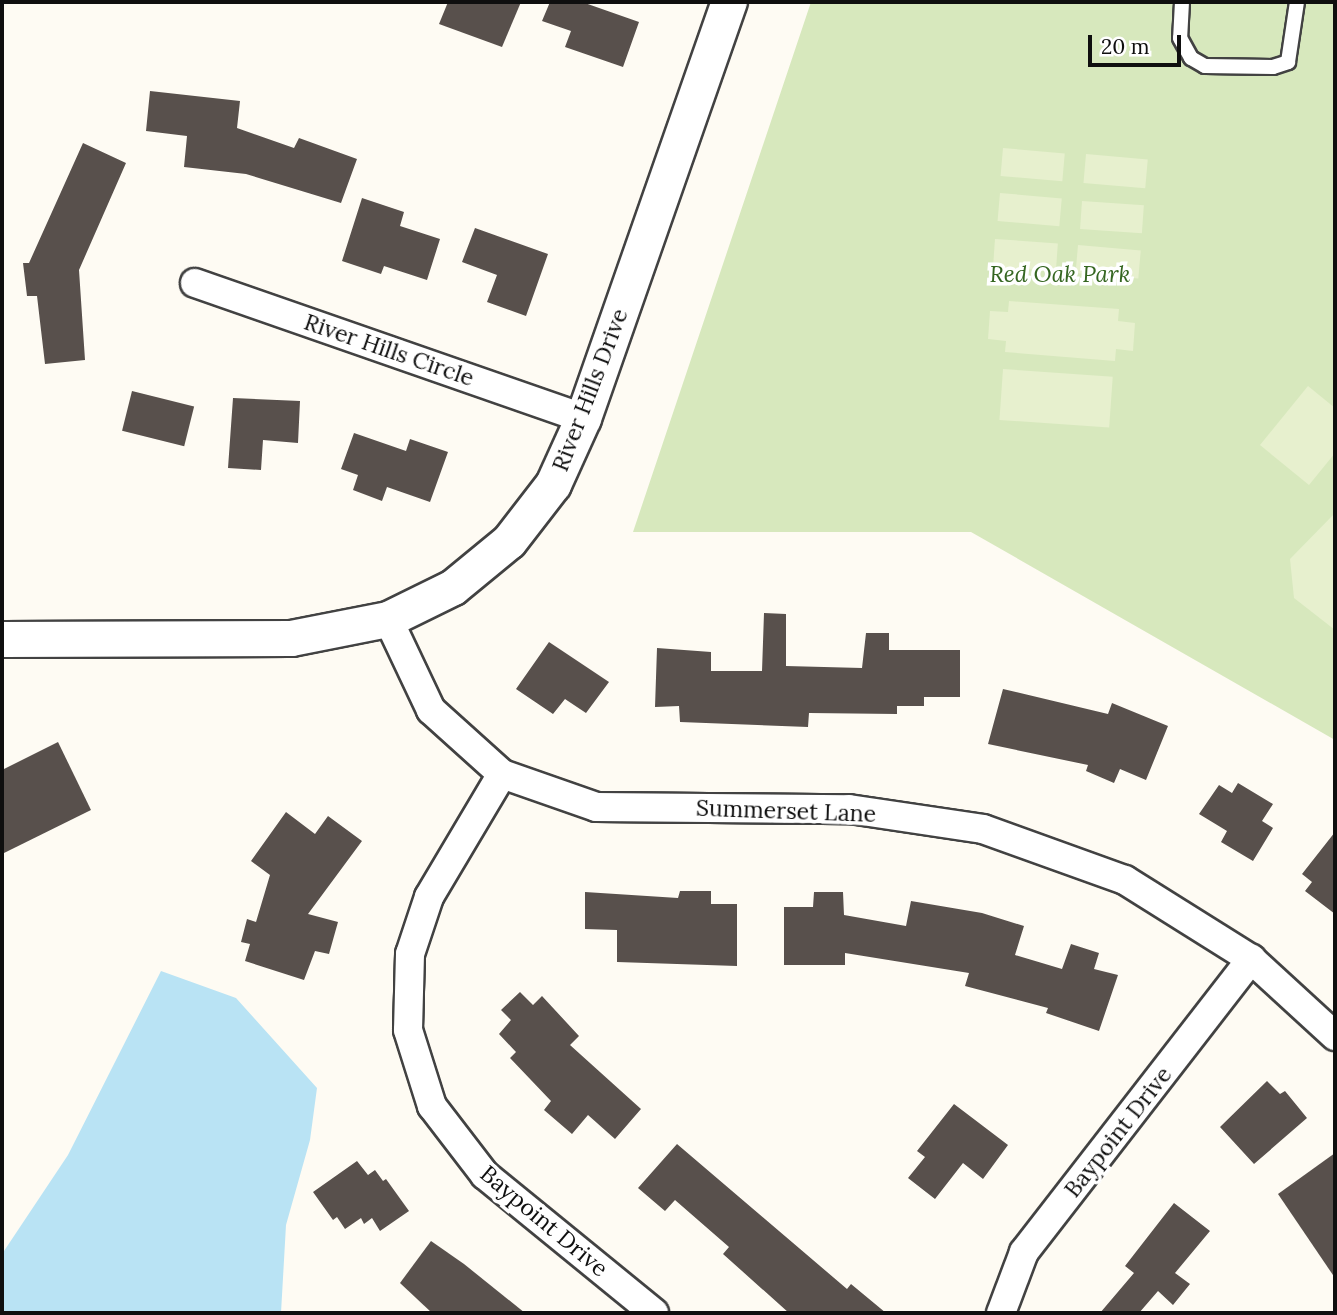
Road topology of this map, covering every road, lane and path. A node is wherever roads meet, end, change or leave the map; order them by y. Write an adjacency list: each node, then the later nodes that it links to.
1 (729, 2): 5 (street, River Hills Drive)
2 (1182, 2): 3 (lane)
3 (1297, 2)
4 (195, 283): 5 (street, River Hills Circle)
5 (583, 418): 6 (street, River Hills Drive)
6 (388, 619): 7 (street, River Hills Drive); 8 (street, Summerset Lane)
7 (2, 639)
8 (502, 774): 9 (street, Summerset Lane); 11 (street, Baypoint Drive)
9 (1251, 959): 10 (street, Summerset Lane); 12 (street, Baypoint Drive)
10 (1335, 1035)
11 (654, 1313)
12 (1002, 1313)

